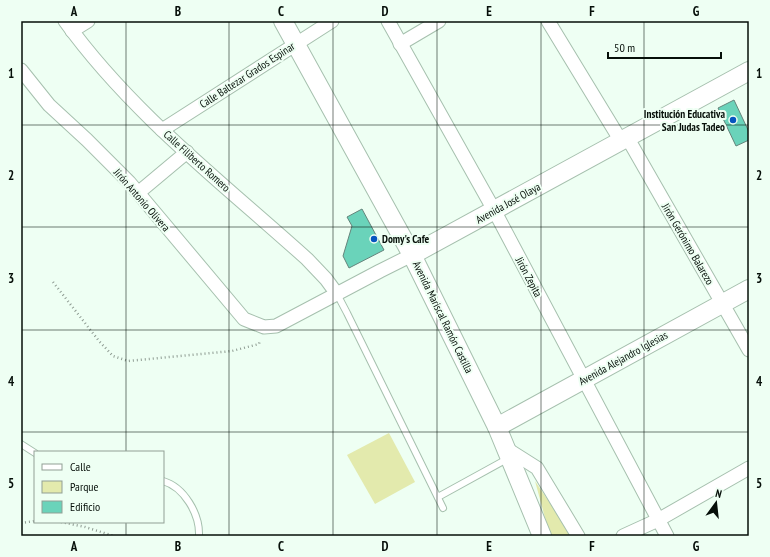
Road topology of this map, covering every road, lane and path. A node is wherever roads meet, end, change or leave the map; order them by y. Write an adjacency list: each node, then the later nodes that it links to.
1 (88, 21): 7 (street)
2 (283, 21): 8 (street, Avenida Mariscal Ramón Castilla)
3 (332, 21): 8 (street, Calle Baltezar Grados Espinar)
4 (388, 21): 9 (street, Jirón Zepita)
5 (439, 21): 9 (street)
6 (548, 21): 13 (street, Jirón Gerónimo Balarezo)
7 (68, 26): 12 (street, Calle Filiberto Romero)
8 (296, 43): 12 (street, Calle Baltezar Grados Espinar); 17 (street, Avenida Mariscal Ramón Castilla)
9 (400, 44): 16 (street, Jirón Zepita)
10 (21, 70): 15 (street, Jirón Antonio Olivera)
11 (749, 71): 13 (street, Avenida José Olaya)
12 (162, 130): 14 (street, Calle Filiberto Romero)
13 (624, 139): 16 (street, Avenida José Olaya); 21 (street, Jirón Gerónimo Balarezo)
14 (187, 152): 15 (street); 20 (street, Calle Filiberto Romero)
15 (138, 193): 22 (street, Jirón Antonio Olivera)
16 (494, 210): 17 (street, Avenida José Olaya); 24 (street, Jirón Zepita)
17 (412, 255): 20 (street, Avenida José Olaya); 25 (street, Avenida Mariscal Ramón Castilla)
18 (53, 282): 22 (path)
19 (749, 289): 21 (street, Avenida Alejandro Iglesias)
20 (337, 294): 22 (street, Avenida José Olaya); 31 (lane)
21 (723, 304): 23 (street, Jirón Gerónimo Balarezo); 24 (street, Avenida Alejandro Iglesias)
22 (264, 327)
23 (749, 350)
24 (584, 379): 25 (street, Avenida Alejandro Iglesias); 33 (street, Jirón Zepita)
25 (497, 427): 28 (street, Avenida Mariscal Ramón Castilla)
26 (21, 444): 27 (lane)
27 (34, 452)
28 (508, 453): 31 (lane); 39 (street, Avenida Mariscal Ramón Castilla); 40 (street)
29 (749, 468): 33 (street)
30 (164, 481): 38 (lane)
31 (438, 497): 32 (lane)
32 (443, 508)
33 (658, 520): 41 (street); 42 (street, Jirón Zepita)
34 (34, 521): 35 (path)
35 (21, 523)
36 (66, 523): 37 (path)
37 (114, 536)
38 (199, 536)
39 (542, 536)
40 (578, 536)
41 (623, 536)
42 (667, 536)

